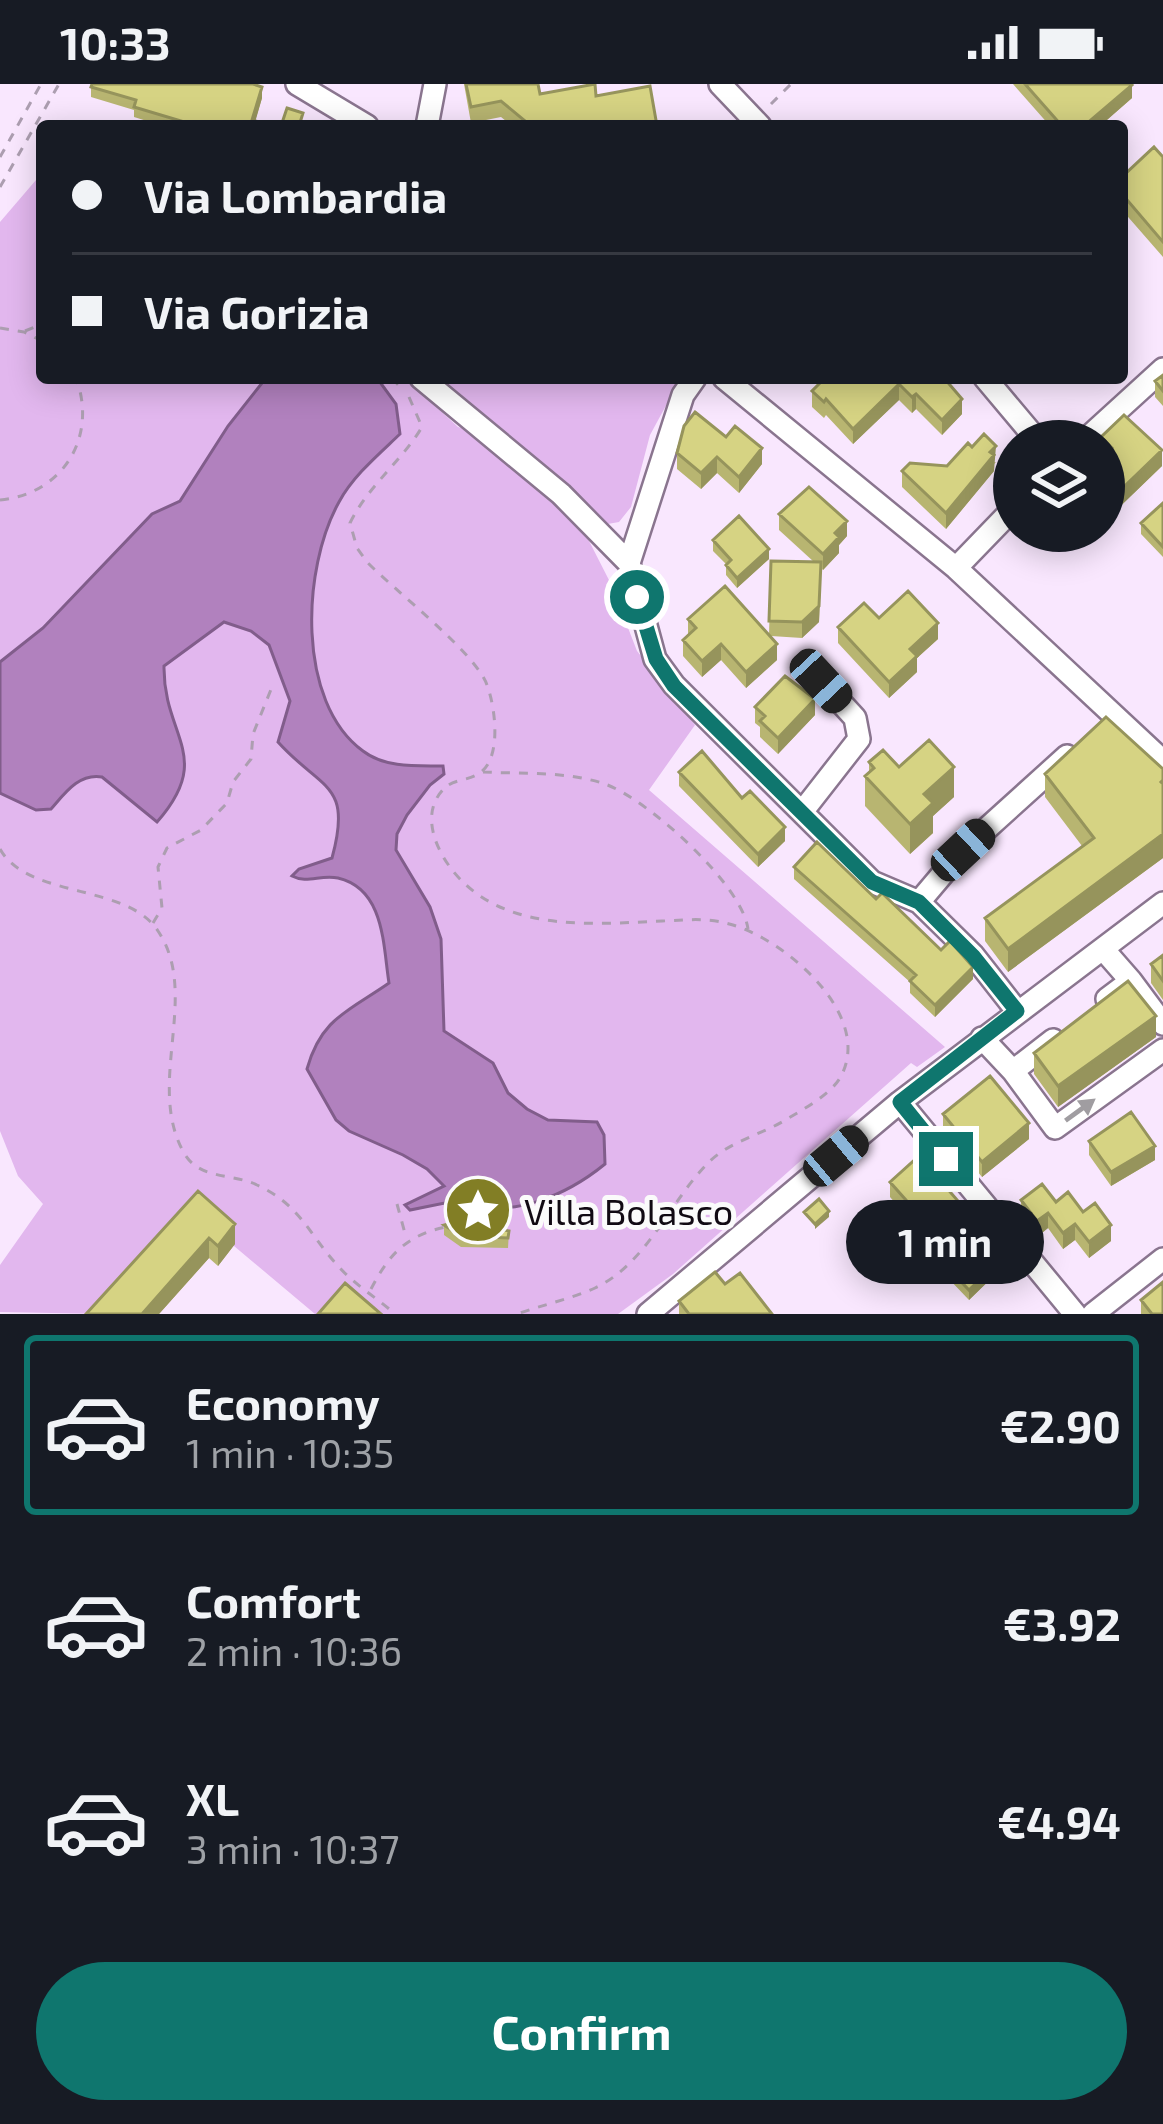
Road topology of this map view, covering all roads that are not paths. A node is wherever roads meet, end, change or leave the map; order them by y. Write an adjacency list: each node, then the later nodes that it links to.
1 (297, 84): 5 (street)
2 (435, 84): 6 (street)
3 (720, 84): 4 (street)
4 (763, 118)
5 (357, 120)
6 (428, 120)
7 (1163, 369): 13 (street)
8 (428, 384): 15 (street)
9 (690, 384): 15 (street)
10 (731, 384): 16 (street)
11 (990, 384): 12 (street)
12 (1020, 420)
13 (1107, 420)
14 (993, 530): 16 (street)
15 (629, 563): 20 (street)
16 (956, 568): 18 (street)
17 (821, 681): 20 (street)
18 (1095, 731): 19 (street); 21 (street)
19 (1163, 761)
20 (802, 812): 21 (street)
21 (919, 902): 26 (street)
22 (1162, 905): 23 (street)
23 (1102, 949): 24 (street); 26 (street)
24 (1131, 981): 25 (street); 27 (street)
25 (1097, 1006)
26 (1017, 1011): 29 (street)
27 (1163, 1024)
28 (1063, 1032): 31 (street)
29 (982, 1038): 31 (street); 32 (street)
30 (1163, 1050): 31 (street, one-way to 30)
31 (1012, 1071)
32 (900, 1102): 34 (street); 35 (street)
33 (1163, 1259): 36 (street)
34 (648, 1314)
35 (1075, 1314)
36 (1093, 1314)

